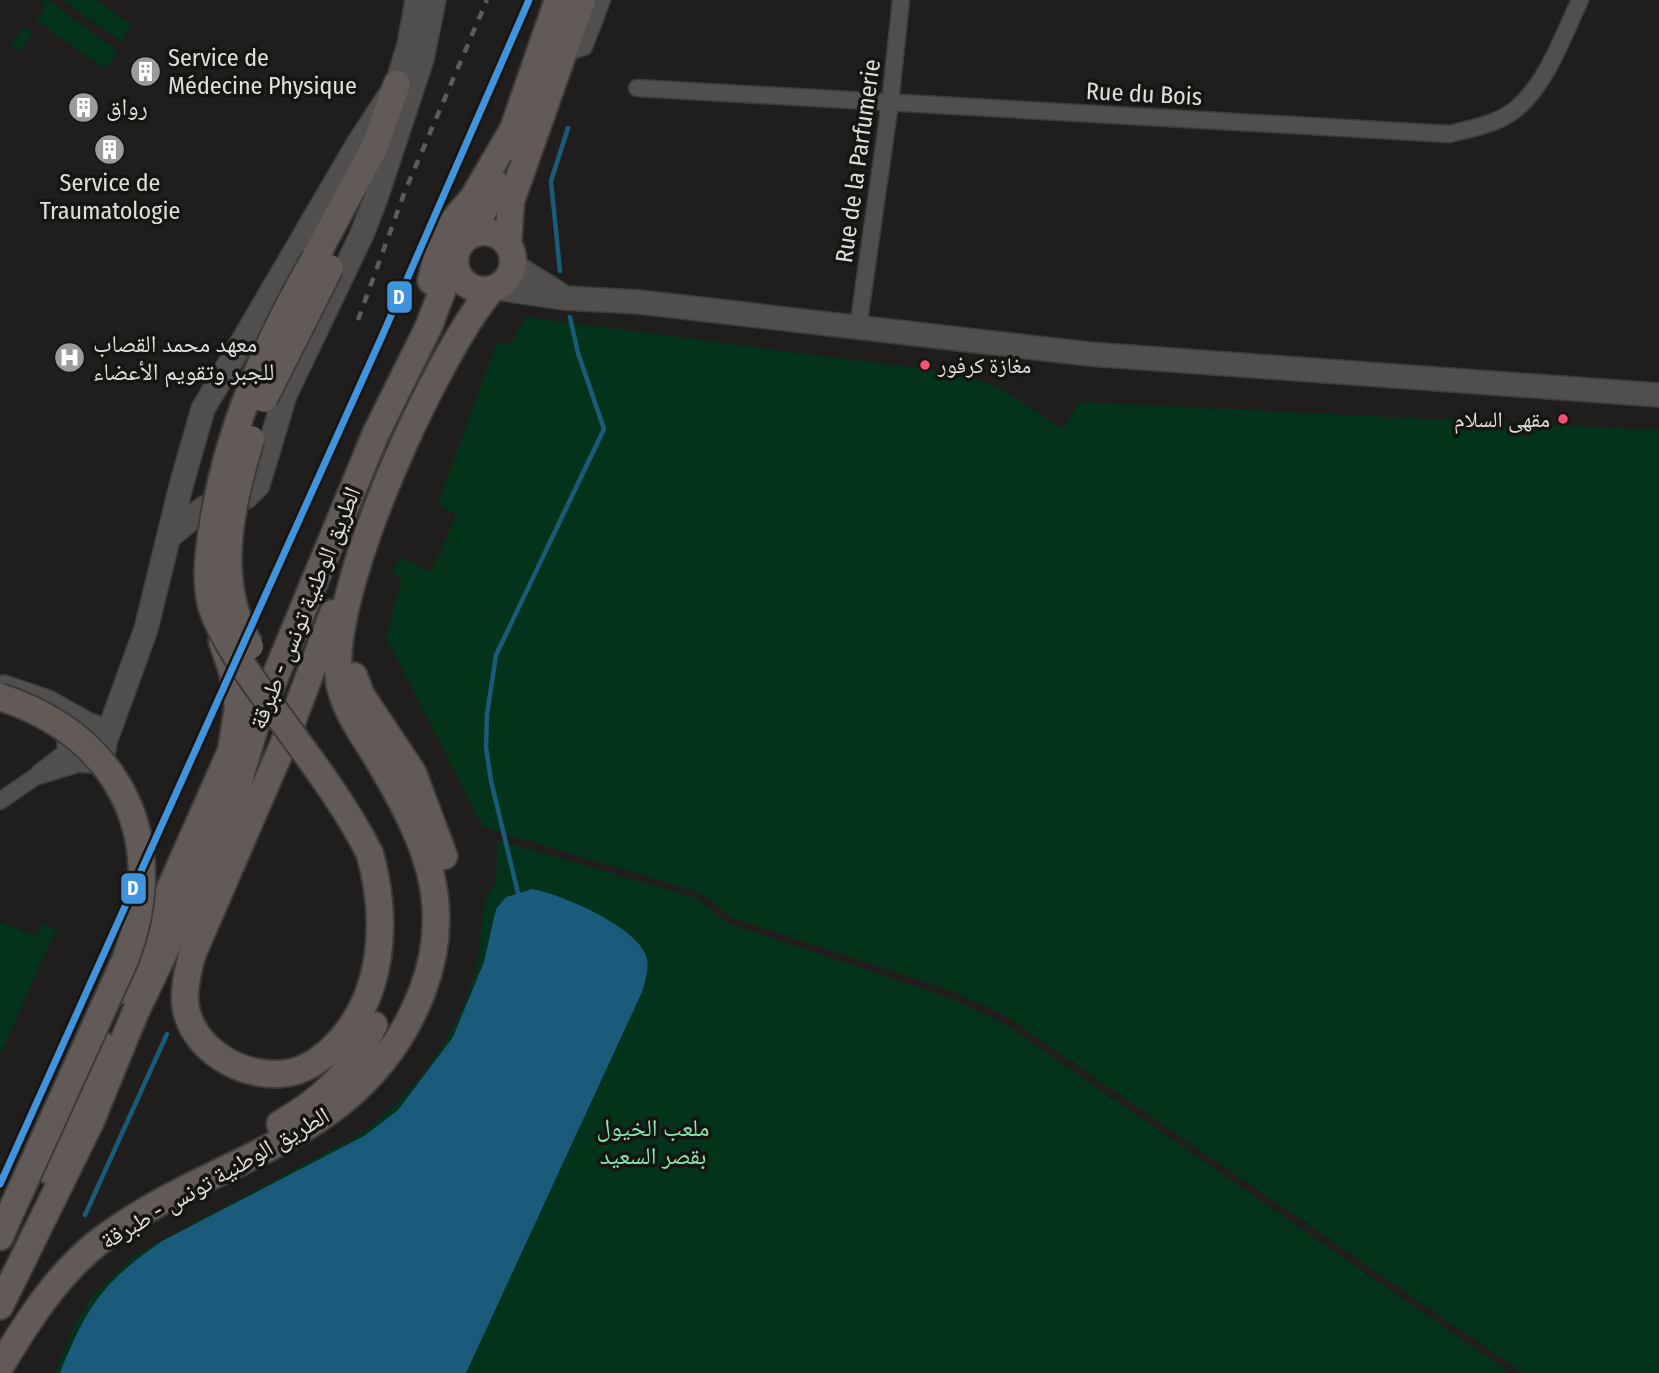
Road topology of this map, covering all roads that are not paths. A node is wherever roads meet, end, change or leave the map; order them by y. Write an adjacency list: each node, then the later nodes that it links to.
1 (417, 0): 9 (street)
2 (434, 0): 13 (street)
3 (558, 0): 12 (main road, الطريق الوطنية تونس - طبرقة)
4 (582, 0): 8 (main road)
5 (602, 0): 8 (street)
6 (901, 0): 11 (street, Rue de la Parfumerie)
7 (1580, 0): 11 (street, Rue du Bois)
8 (563, 53): 15 (main road)
9 (397, 84): 16 (main road); 23 (street)
10 (637, 88): 11 (street, Rue du Bois)
11 (890, 103): 19 (street, Rue de la Parfumerie)
12 (512, 131): 14 (main road, الطريق الوطنية تونس - طبرقة); 20 (main road)
13 (388, 158): 16 (main road); 24 (street)
14 (464, 245): 15 (main road); 17 (main road); 20 (main road, الطريق الوطنية تونس - طبرقة)
15 (511, 255): 17 (main road, الطريق الوطنية تونس - طبرقة); 18 (street)
16 (322, 263): 27 (main road, bridge); 34 (main road, bridge)
17 (494, 289): 18 (street); 22 (main road, الطريق الوطنية تونس - طبرقة)
18 (564, 298): 19 (street)
19 (858, 328): 21 (street)
20 (407, 368): 33 (main road, الطريق الوطنية تونس - طبرقة)
21 (1659, 395)
22 (393, 471): 26 (main road, الطريق الوطنية تونس - طبرقة); 35 (main road)
23 (181, 486): 24 (street); 25 (street)
24 (204, 508): 25 (street)
25 (170, 536): 31 (street)
26 (360, 554): 34 (main road); 35 (main road, الطريق الوطنية تونس - طبرقة)
27 (213, 612): 34 (main road, bridge); 39 (main road, bridge)
28 (0, 686): 31 (street)
29 (0, 697): 37 (main road, bridge)
30 (0, 703): 31 (street)
31 (85, 740): 32 (street)
32 (0, 801)
33 (228, 819): 36 (main road); 39 (main road, الطريق الوطنية تونس - طبرقة)
34 (377, 851): 36 (main road)
35 (435, 933): 38 (main road, الطريق الوطنية تونس - طبرقة)
36 (374, 1025): 38 (main road)
37 (4, 1227)
38 (79, 1259): 41 (main road, الطريق الوطنية تونس - طبرقة)
39 (22, 1260): 40 (main road, الطريق الوطنية تونس - طبرقة)
40 (0, 1307)
41 (0, 1367)

